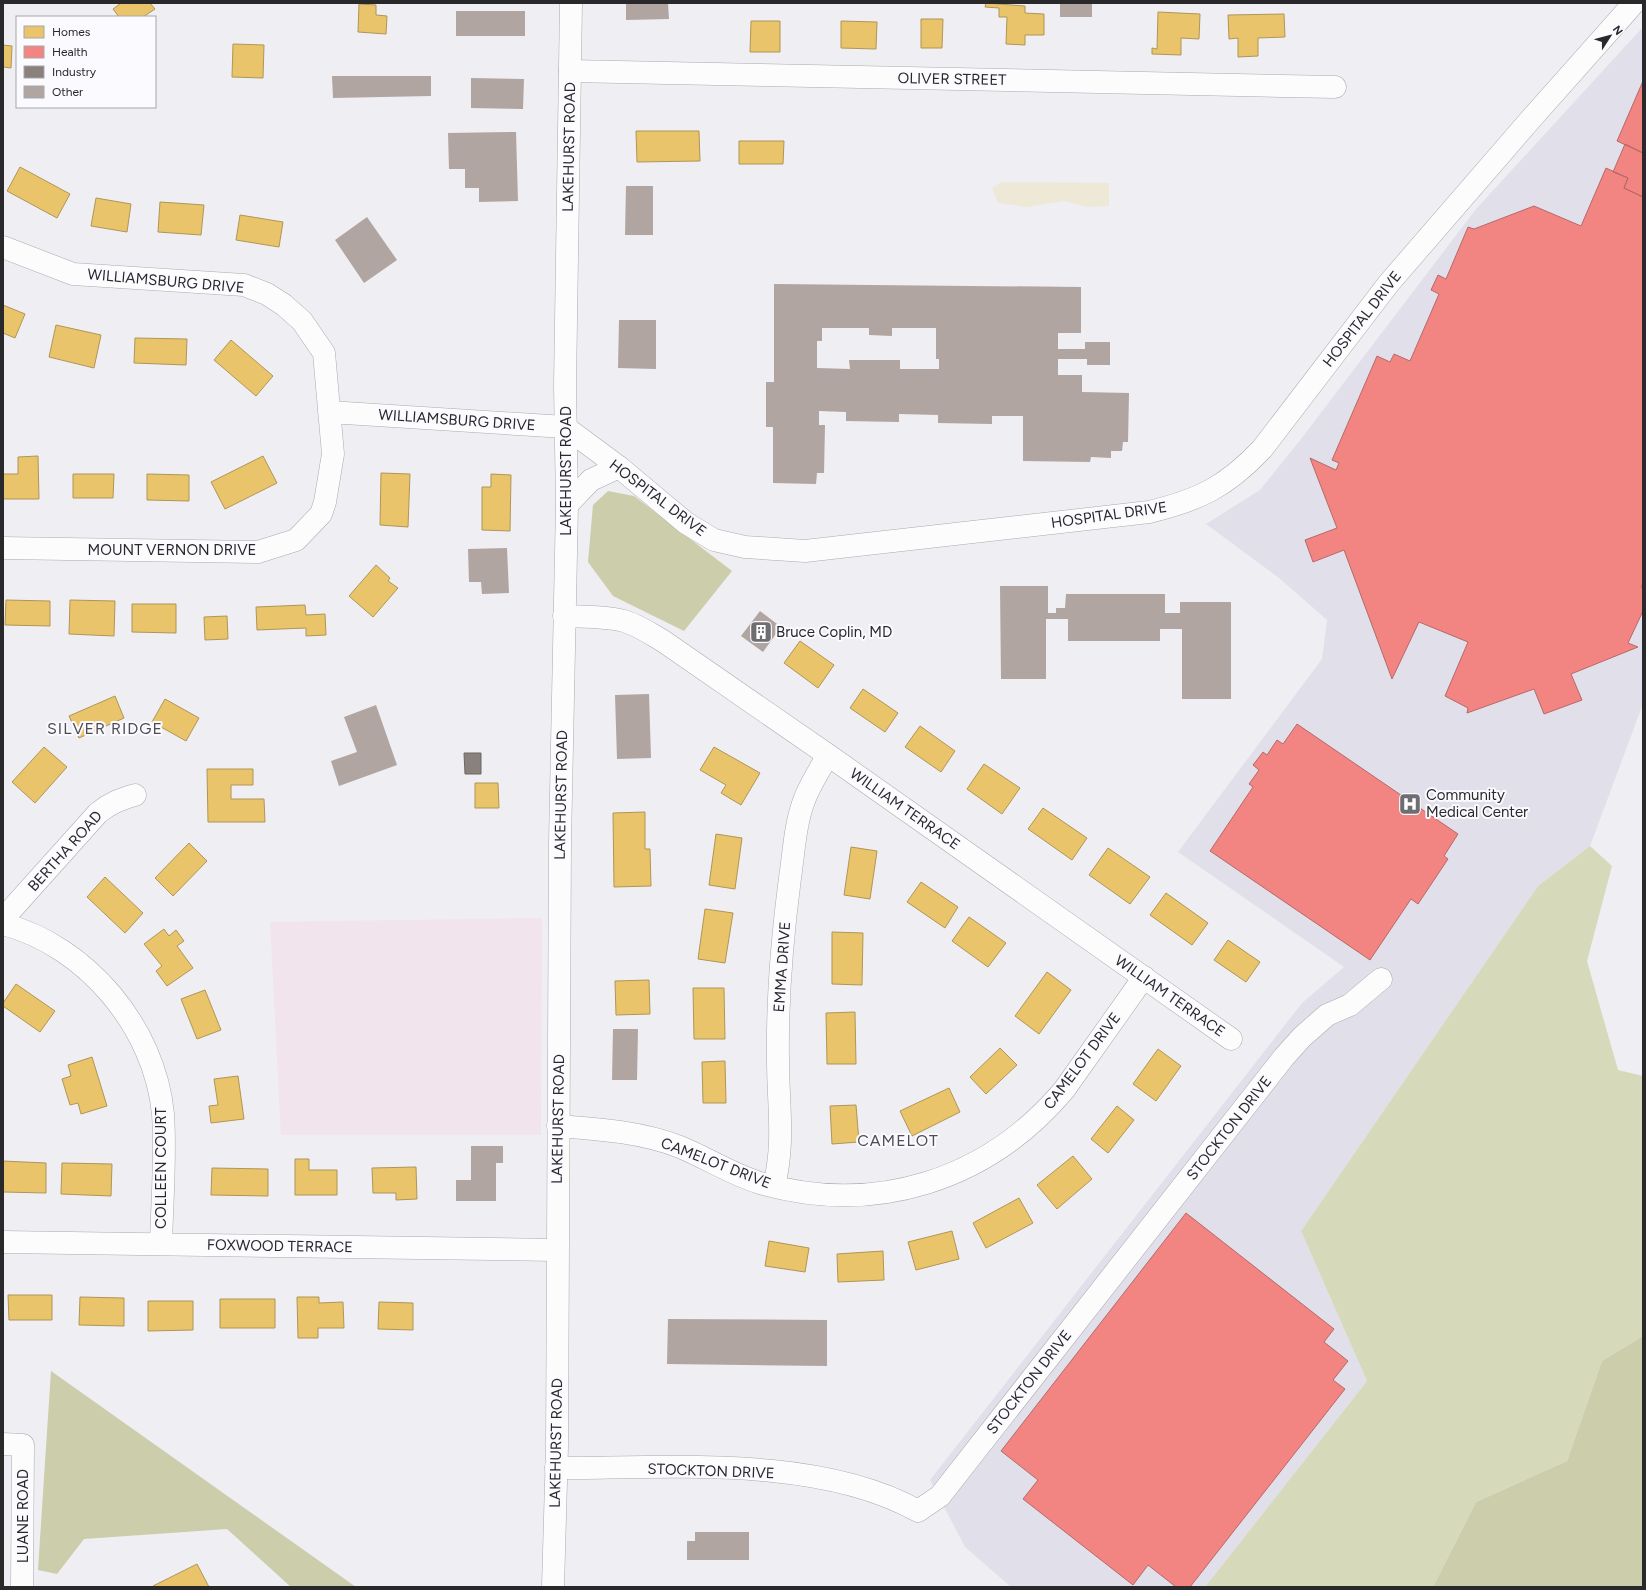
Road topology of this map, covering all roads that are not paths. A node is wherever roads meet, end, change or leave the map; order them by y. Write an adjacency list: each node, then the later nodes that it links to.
1 (571, 3): 3 (street, LAKEHURST ROAD)
2 (1634, 3): 8 (street, HOSPITAL DRIVE)
3 (570, 71): 4 (street, OLIVER STREET); 7 (street, LAKEHURST ROAD)
4 (1335, 87)
5 (3, 247): 6 (street, WILLIAMSBURG DRIVE)
6 (329, 412): 7 (street, WILLIAMSBURG DRIVE); 10 (street, MOUNT VERNON DRIVE)
7 (565, 427): 8 (street, HOSPITAL DRIVE); 9 (street, LAKEHURST ROAD)
8 (619, 468): 9 (street)
9 (567, 506): 11 (street, LAKEHURST ROAD)
10 (3, 548)
11 (564, 616): 12 (street, WILLIAM TERRACE); 19 (street, LAKEHURST ROAD)
12 (828, 755): 16 (street, WILLIAM TERRACE); 20 (street, EMMA DRIVE)
13 (135, 795): 14 (street, BERTHA ROAD)
14 (3, 919)
15 (3, 924): 22 (street, COLLEEN COURT)
16 (1144, 977): 18 (street, WILLIAM TERRACE); 20 (street, CAMELOT DRIVE)
17 (1381, 979): 25 (street, STOCKTON DRIVE)
18 (1231, 1039)
19 (558, 1126): 20 (street, CAMELOT DRIVE); 23 (street, LAKEHURST ROAD)
20 (774, 1186)
21 (3, 1242): 22 (street, FOXWOOD TERRACE)
22 (161, 1244): 23 (street, FOXWOOD TERRACE)
23 (557, 1250): 25 (street, LAKEHURST ROAD)
24 (13, 1444): 26 (street, LUANE ROAD)
25 (556, 1468): 27 (street, LAKEHURST ROAD)
26 (22, 1587)
27 (553, 1587)

